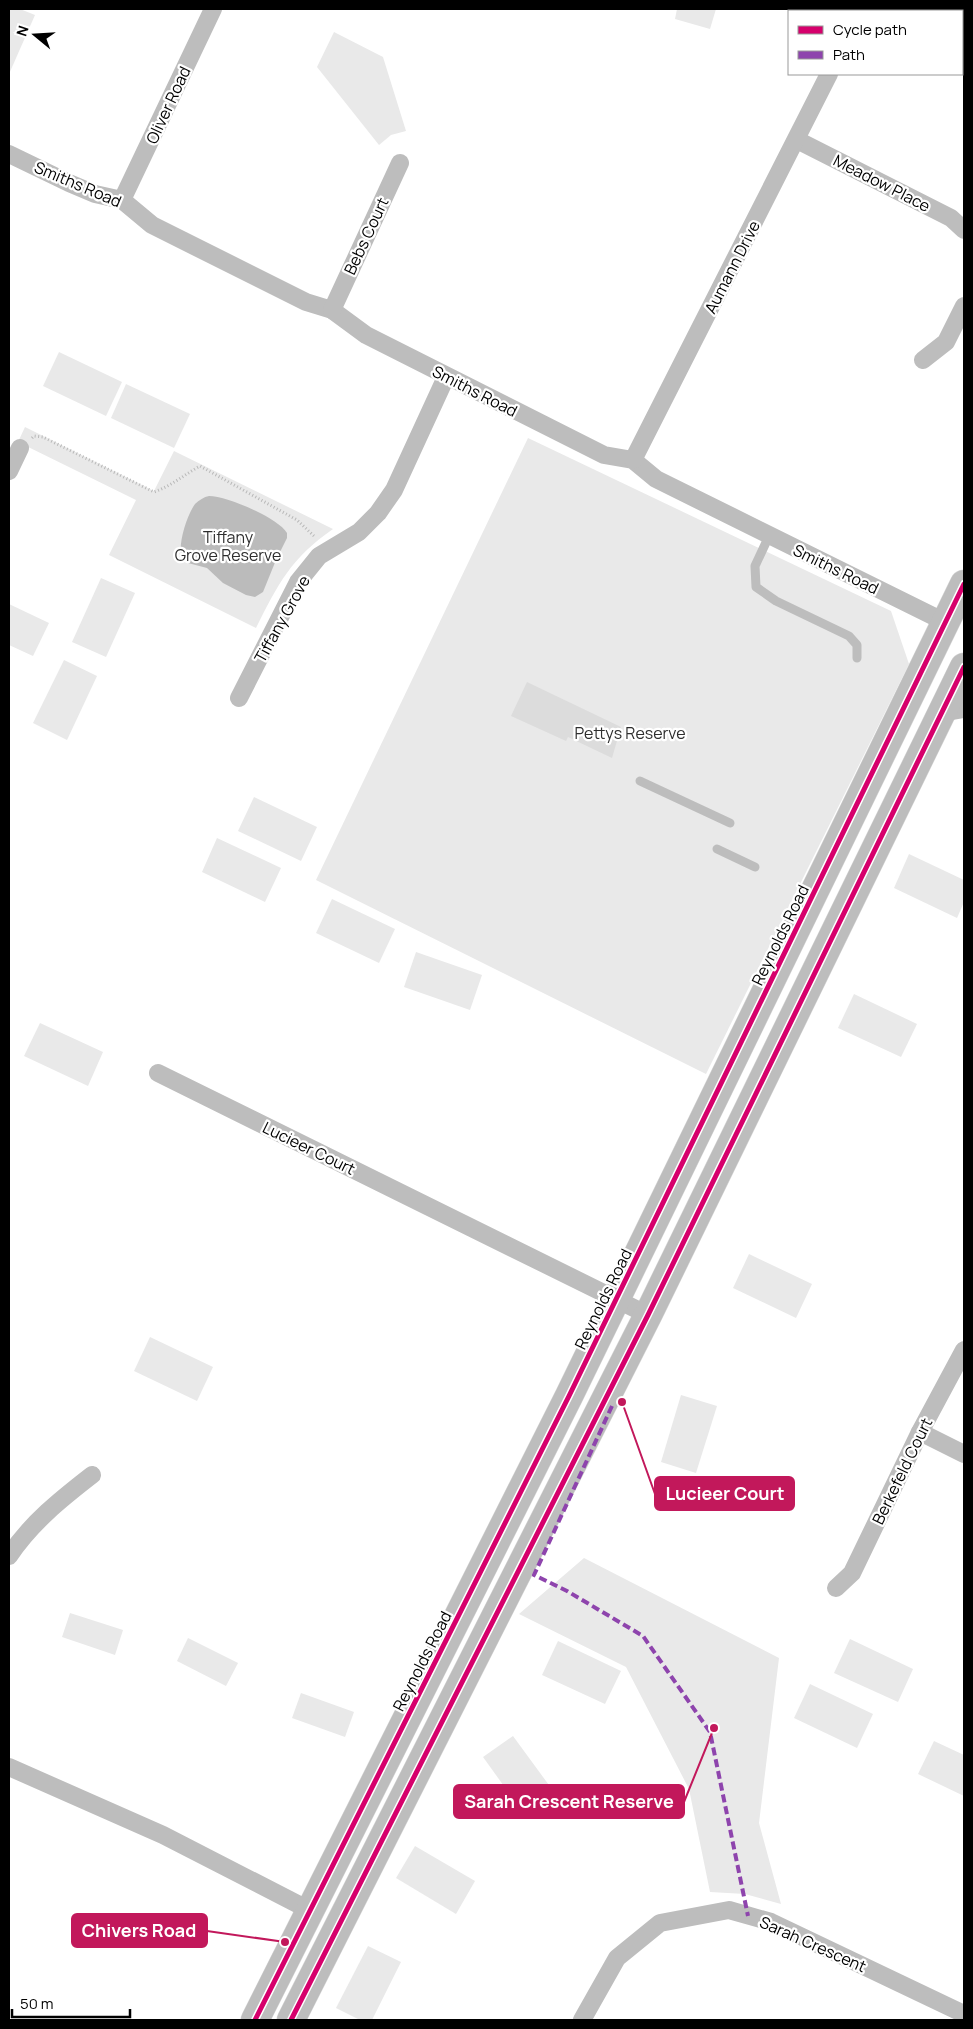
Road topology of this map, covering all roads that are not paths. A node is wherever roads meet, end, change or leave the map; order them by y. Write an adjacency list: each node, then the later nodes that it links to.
1 (213, 9): 6 (street, Oliver Road)
2 (829, 75): 3 (street, Aumann Drive)
3 (797, 140): 7 (street, Meadow Place); 13 (street, Aumann Drive)
4 (9, 154): 6 (street, Smiths Road)
5 (400, 163): 9 (street, Bebs Court)
6 (122, 200): 9 (street, Smiths Road)
7 (964, 230)
8 (964, 306): 10 (street)
9 (332, 310): 11 (street, Smiths Road)
10 (923, 360)
11 (446, 376): 13 (street, Smiths Road); 20 (street, Tiffany Grove)
12 (20, 448): 14 (street)
13 (633, 460): 15 (street, Smiths Road)
14 (9, 471)
15 (769, 536): 17 (street, Smiths Road); 18 (lane)
16 (964, 584): 17 (main road, Reynolds Road)
17 (955, 627): 27 (main road, Reynolds Road)
18 (857, 658)
19 (964, 667): 21 (main road)
20 (239, 698)
21 (953, 711): 28 (main road)
22 (640, 781): 23 (lane)
23 (730, 823)
24 (717, 849): 25 (lane)
25 (755, 867)
26 (158, 1073): 27 (street, Lucieer Court)
27 (616, 1301): 28 (street, Lucieer Court); 36 (main road, Reynolds Road)
28 (648, 1315): 39 (main road)
29 (964, 1350): 30 (street, Berkefeld Court)
30 (920, 1432): 31 (street); 34 (street, Berkefeld Court)
31 (964, 1454)
32 (92, 1475): 33 (street)
33 (9, 1556)
34 (836, 1588)
35 (9, 1767): 36 (street)
36 (311, 1911): 38 (main road, Reynolds Road)
37 (964, 2014): 40 (street, Sarah Crescent)
38 (255, 2020)
39 (291, 2020)
40 (582, 2020)

